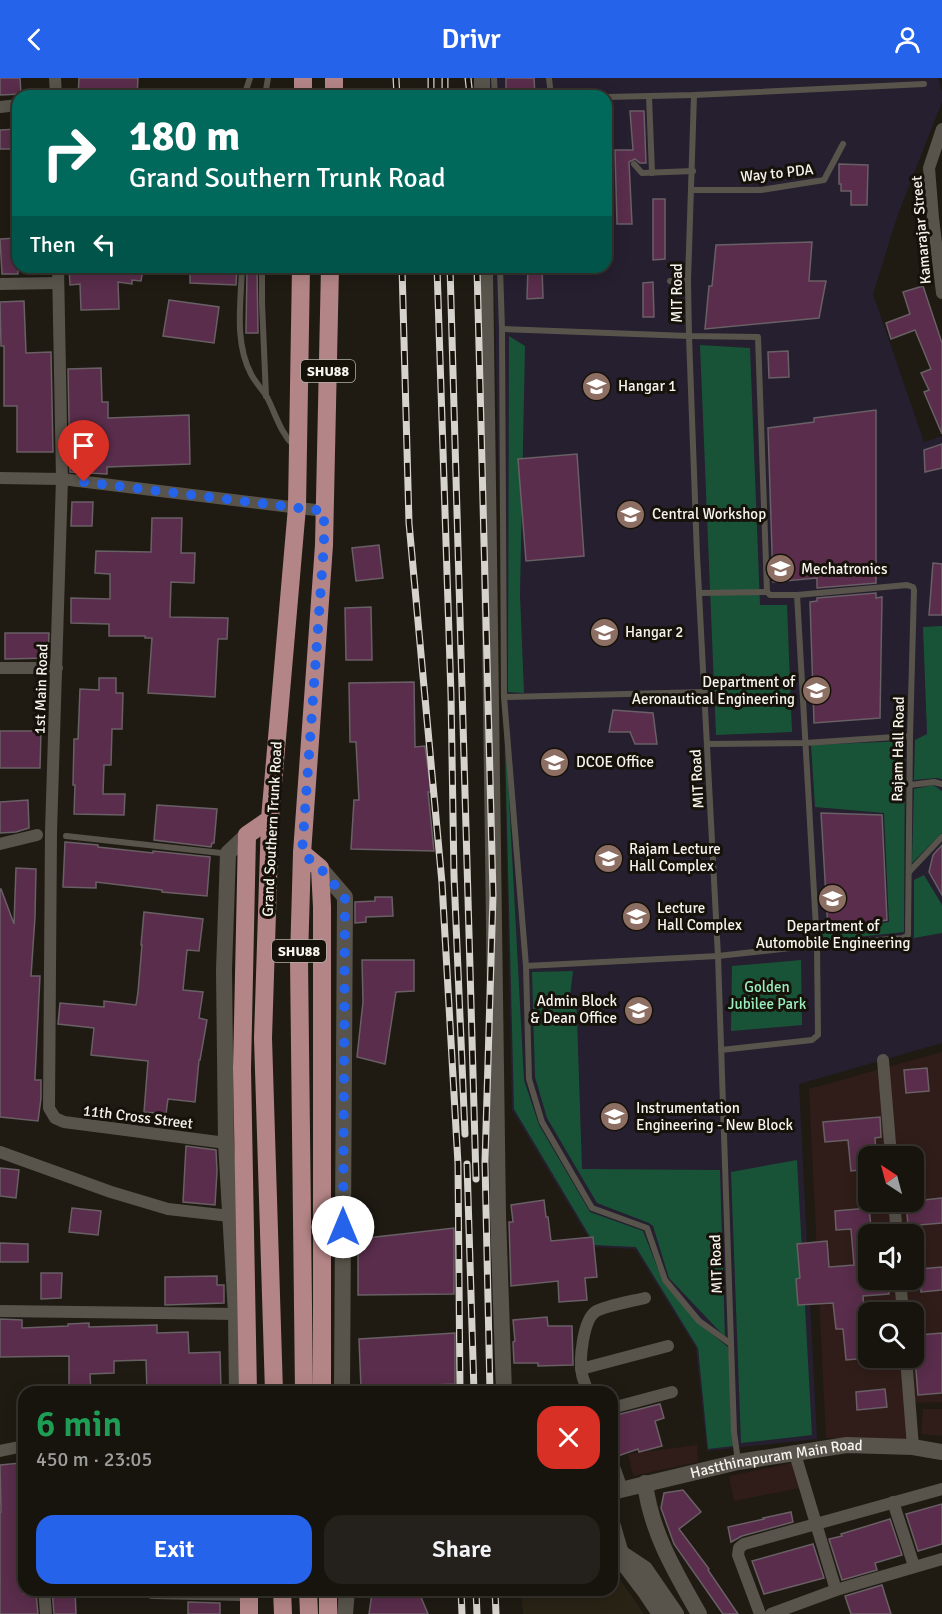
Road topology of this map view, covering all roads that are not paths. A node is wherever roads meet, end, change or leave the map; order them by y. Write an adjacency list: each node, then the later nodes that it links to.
1 (924, 84): 2 (lane)
2 (694, 95): 3 (lane); 8 (lane, MIT Road)
3 (649, 96): 4 (lane); 9 (lane)
4 (612, 97)
5 (942, 129): 22 (street, Kamarajar Street)
6 (843, 144): 10 (lane, Way to PDA)
7 (634, 164): 9 (lane)
8 (693, 171): 9 (lane); 10 (lane, MIT Road)
9 (652, 173)
10 (691, 190): 19 (lane, MIT Road)
11 (58, 273): 20 (street, 1st Main Road)
12 (242, 273): 25 (lane)
13 (262, 273): 25 (lane)
14 (301, 273): 26 (main road, Grand Southern Trunk Road / SHU88)
15 (330, 273): 30 (main road, SHU88)
16 (485, 273): 76 (street)
17 (500, 273): 23 (lane)
18 (670, 281): 19 (lane)
19 (688, 281): 24 (lane, MIT Road)
20 (58, 283): 21 (street); 28 (street, 1st Main Road)
21 (0, 284)
22 (942, 293)
23 (502, 329): 24 (lane); 37 (lane)
24 (689, 336): 31 (lane); 32 (lane, MIT Road)
25 (266, 397): 26 (lane)
26 (298, 451): 29 (main road, Grand Southern Trunk Road / SHU88)
27 (0, 478): 28 (street)
28 (62, 479): 29 (street); 35 (street, 1st Main Road)
29 (297, 507): 30 (street); 43 (main road, Grand Southern Trunk Road / SHU88)
30 (324, 511): 50 (main road, SHU88)
31 (767, 592): 32 (lane, Rajam Hall Road); 33 (lane, Rajam Hall Road)
32 (700, 593): 36 (lane, MIT Road)
33 (796, 595): 38 (lane, Rajam Hall Road); 39 (lane)
34 (0, 668): 35 (street)
35 (57, 668): 58 (street, 1st Main Road)
36 (705, 692): 37 (lane); 40 (lane, MIT Road)
37 (504, 697): 55 (lane)
38 (910, 736): 39 (lane); 42 (lane, Rajam Hall Road)
39 (805, 743): 40 (lane); 53 (lane)
40 (707, 744): 54 (lane, MIT Road)
41 (942, 784): 42 (lane)
42 (910, 785): 52 (lane, Rajam Hall Road)
43 (270, 819): 45 (main road); 72 (main road, Grand Southern Trunk Road / SHU88)
44 (37, 835): 48 (street)
45 (247, 835): 49 (street); 71 (main road)
46 (66, 836): 49 (lane)
47 (942, 837): 52 (lane)
48 (0, 844)
49 (228, 853): 59 (street)
50 (302, 853): 51 (main road); 73 (main road, SHU88)
51 (320, 868): 74 (main road); 75 (street)
52 (908, 872): 53 (lane, Rajam Hall Road)
53 (817, 945): 54 (lane, Rajam Hall Road); 56 (lane)
54 (718, 956): 55 (lane, Rajam Hall Road); 56 (lane, MIT Road)
55 (526, 966): 66 (lane)
56 (721, 1050): 66 (lane, MIT Road)
57 (884, 1060): 60 (street)
58 (50, 1112): 59 (street, 11th Cross Street)
59 (226, 1143): 62 (street)
60 (890, 1146)
61 (0, 1152): 62 (street)
62 (230, 1216): 65 (street)
63 (645, 1298): 69 (street)
64 (0, 1311): 65 (street)
65 (236, 1314): 70 (street)
66 (731, 1344): 85 (lane, MIT Road)
67 (668, 1346): 69 (street)
68 (907, 1368): 81 (street)
69 (581, 1369): 77 (street)
70 (237, 1386)
71 (248, 1386)
72 (274, 1386)
73 (304, 1386)
74 (322, 1386)
75 (342, 1386)
76 (504, 1386)
77 (586, 1386)
78 (672, 1392): 79 (street)
79 (618, 1406)
80 (18, 1447): 82 (street)
81 (913, 1447): 83 (street, Hastthinapuram Main Road); 84 (street, Hastthinapuram Main Road)
82 (0, 1451)
83 (942, 1452)
84 (795, 1454): 85 (street, Hastthinapuram Main Road); 90 (street)
85 (738, 1462): 86 (street, Hastthinapuram Main Road)
86 (645, 1483): 88 (street, Hastthinapuram Main Road); 112 (street)
87 (942, 1489): 89 (street)
88 (618, 1491)
89 (893, 1502): 90 (street); 94 (street)
90 (816, 1525): 95 (street); 113 (street)
91 (618, 1544): 110 (street)
92 (618, 1552): 111 (street)
93 (942, 1559): 94 (street)
94 (914, 1566): 95 (street)
95 (836, 1590): 114 (street)
96 (44, 1596): 103 (street)
97 (243, 1596): 104 (street)
98 (245, 1596): 105 (main road)
99 (282, 1596): 106 (main road)
100 (308, 1596): 107 (main road)
101 (328, 1596): 108 (main road)
102 (346, 1596): 109 (street)
103 (46, 1614)
104 (241, 1614)
105 (249, 1614)
106 (283, 1614)
107 (309, 1614)
108 (328, 1614)
109 (345, 1614)
110 (660, 1614)
111 (676, 1614)
112 (699, 1614)
113 (760, 1614)
114 (771, 1614)

